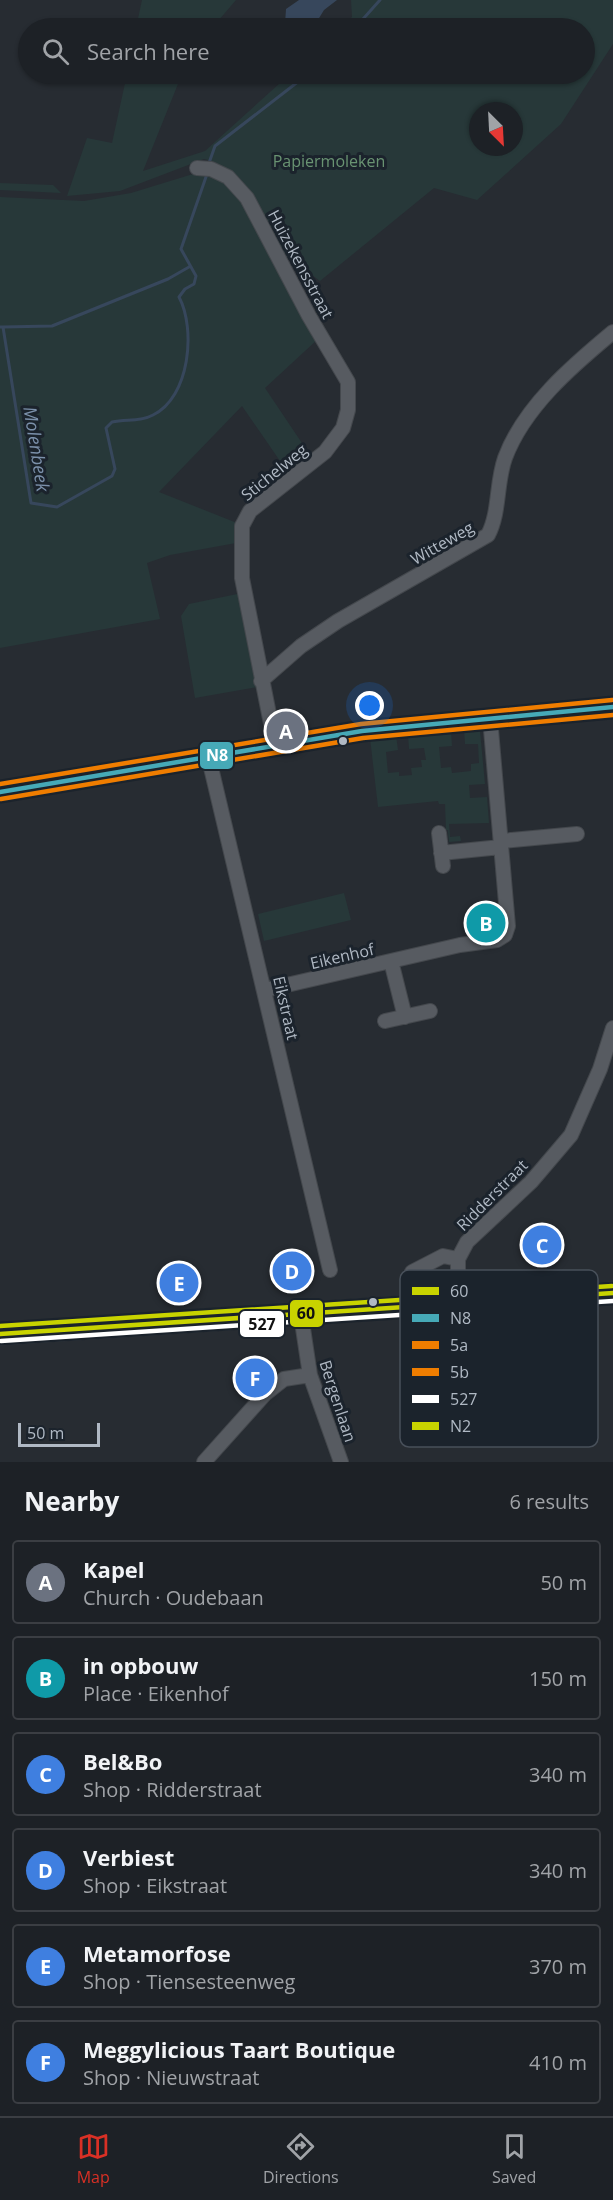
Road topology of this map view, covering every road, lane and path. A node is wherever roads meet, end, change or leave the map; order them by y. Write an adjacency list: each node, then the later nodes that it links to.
1 (198, 168): 3 (street, Huizekensstraat)
2 (613, 332): 4 (street, Witteweg)
3 (350, 401): 4 (street, Stichelweg)
4 (261, 681): 7 (street)
5 (613, 707): 6 (street)
6 (490, 718): 7 (street); 12 (street, Eikenhof)
7 (275, 744): 8 (street)
8 (208, 755): 9 (street); 14 (street, Eikstraat)
9 (0, 792)
10 (440, 833): 12 (street)
11 (577, 834): 12 (street)
12 (501, 844): 13 (street, Eikenhof)
13 (391, 961): 14 (street, Eikenhof); 16 (street, Eikenhof)
14 (265, 990): 20 (street, Eikstraat)
15 (430, 1011): 16 (street)
16 (405, 1017): 17 (street)
17 (385, 1022)
18 (613, 1028): 19 (street, Ridderstraat)
19 (459, 1259): 21 (street); 22 (street)
20 (330, 1270)
21 (416, 1270)
22 (459, 1270)
23 (613, 1293): 24 (main road)
24 (598, 1294)
25 (400, 1307): 26 (main road)
26 (301, 1315): 27 (main road); 28 (street, Bergenlaan)
27 (0, 1334)
28 (310, 1375): 29 (street); 30 (street, Bergenlaan)
29 (204, 1462)
30 (341, 1462)

